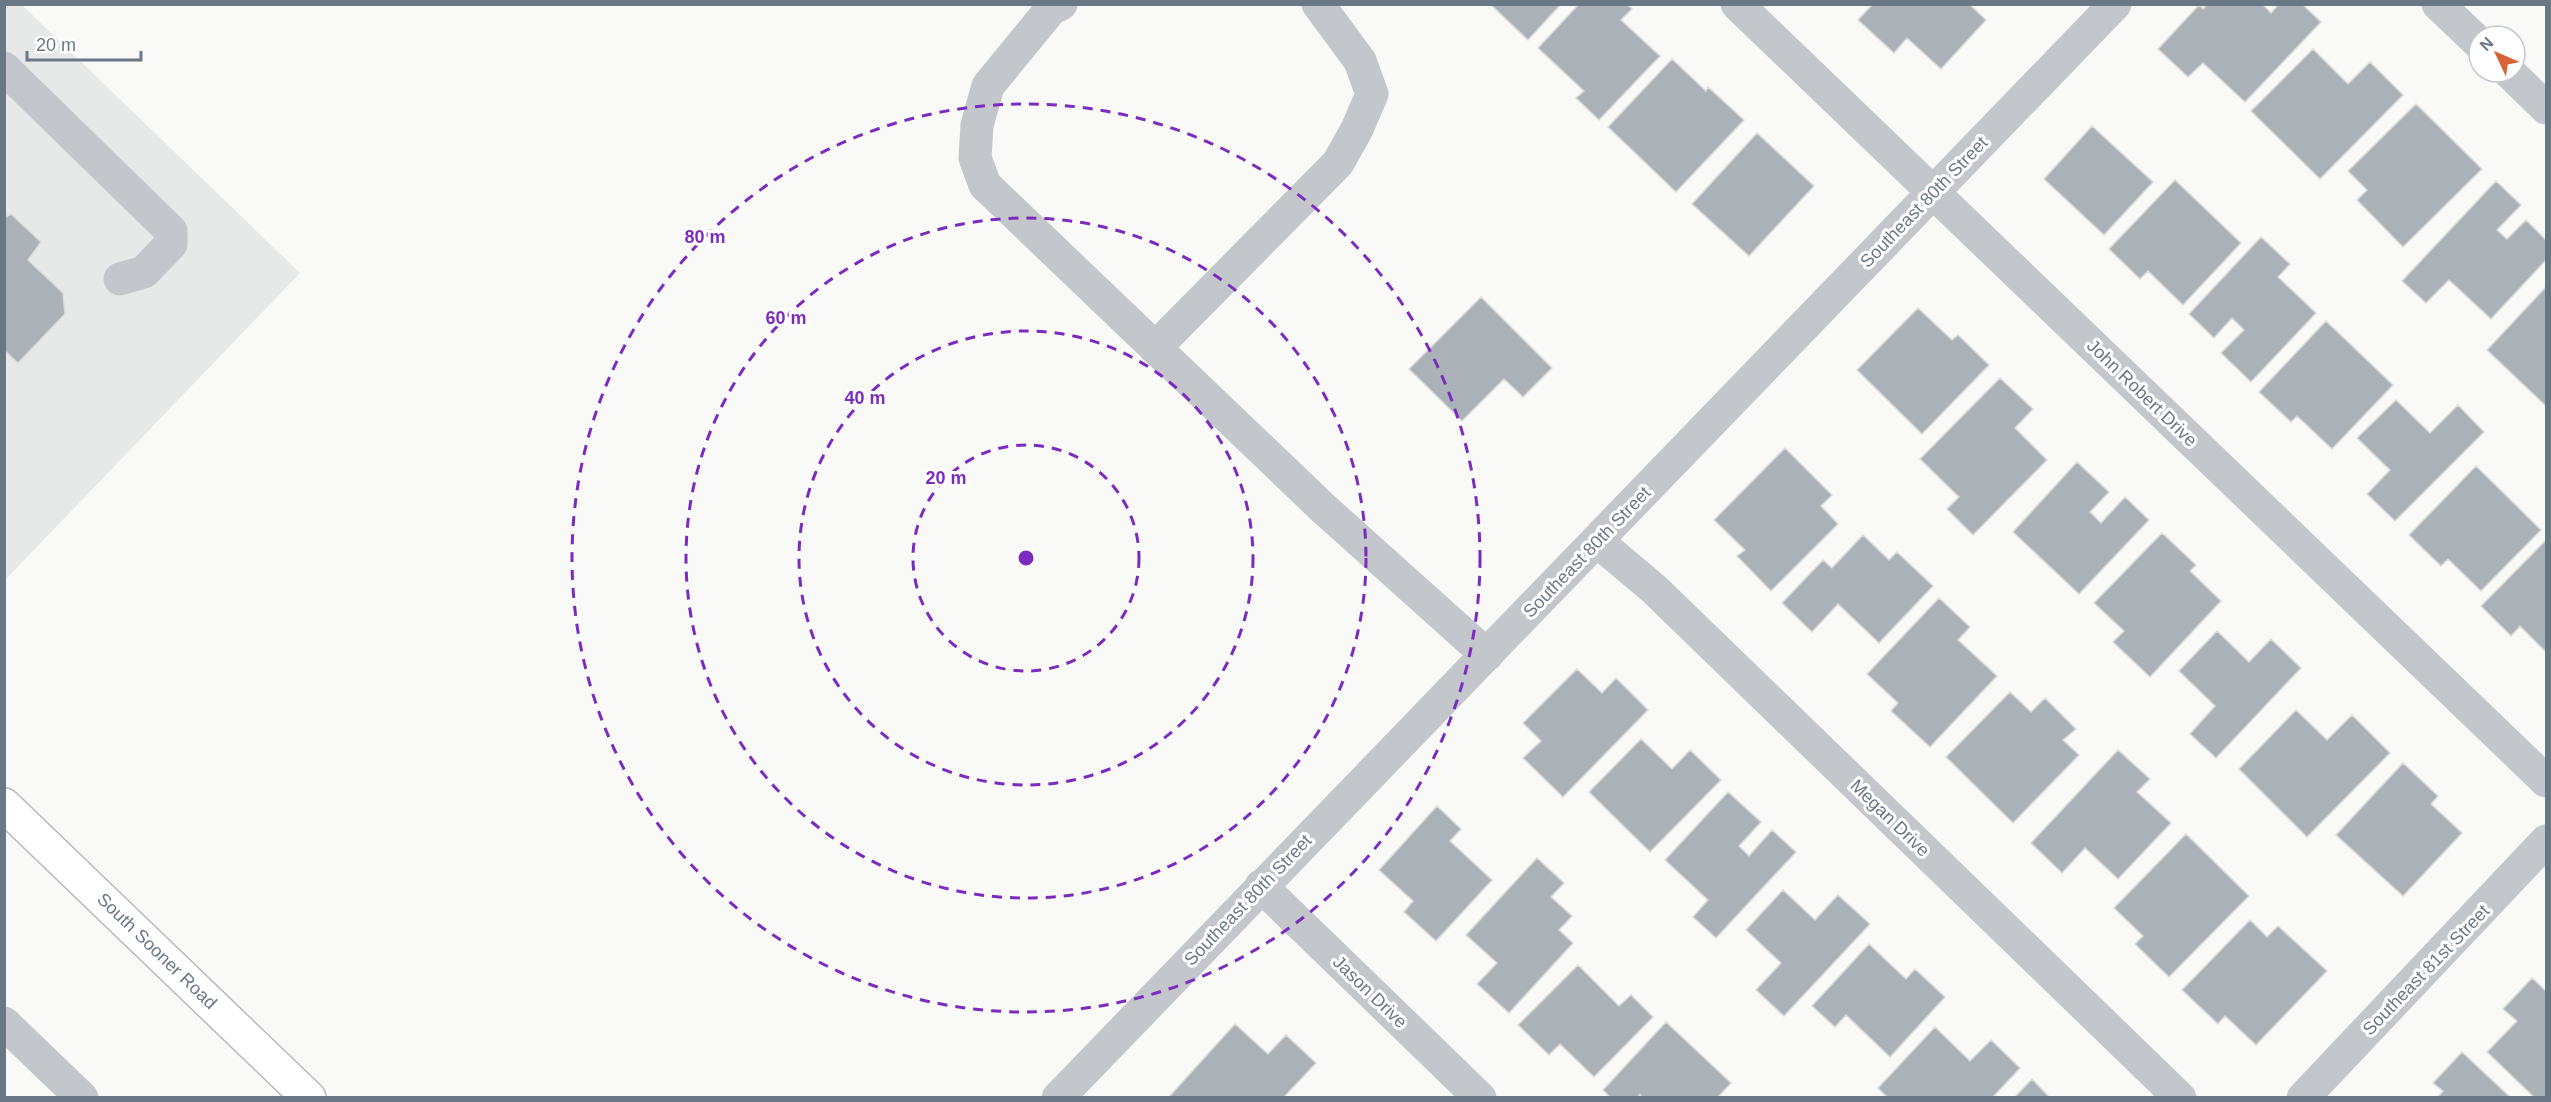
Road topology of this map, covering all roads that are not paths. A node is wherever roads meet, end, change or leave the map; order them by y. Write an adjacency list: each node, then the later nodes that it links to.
1 (1060, 4): 12 (street)
2 (1318, 4): 12 (street)
3 (1737, 4): 10 (street, John Robert Drive)
4 (2115, 4): 10 (street, Southeast 80th Street)
5 (2438, 4): 6 (street)
6 (2467, 32)
7 (4, 68): 11 (street)
8 (2522, 84): 9 (street)
9 (2547, 108)
10 (1934, 193): 13 (street, Southeast 80th Street); 15 (street, John Robert Drive)
11 (120, 279)
12 (1155, 348): 14 (street)
13 (1597, 541): 14 (street, Southeast 80th Street); 24 (street, Megan Drive)
14 (1487, 655): 18 (street, Southeast 80th Street)
15 (2547, 781)
16 (4, 805): 21 (main road, South Sooner Road)
17 (2547, 841): 25 (street, Southeast 81st Street)
18 (1261, 886): 22 (street, Southeast 80th Street); 23 (street, Jason Drive)
19 (4, 1023): 20 (street)
20 (82, 1098)
21 (309, 1098)
22 (1058, 1098)
23 (1480, 1098)
24 (2180, 1098)
25 (2303, 1098)

